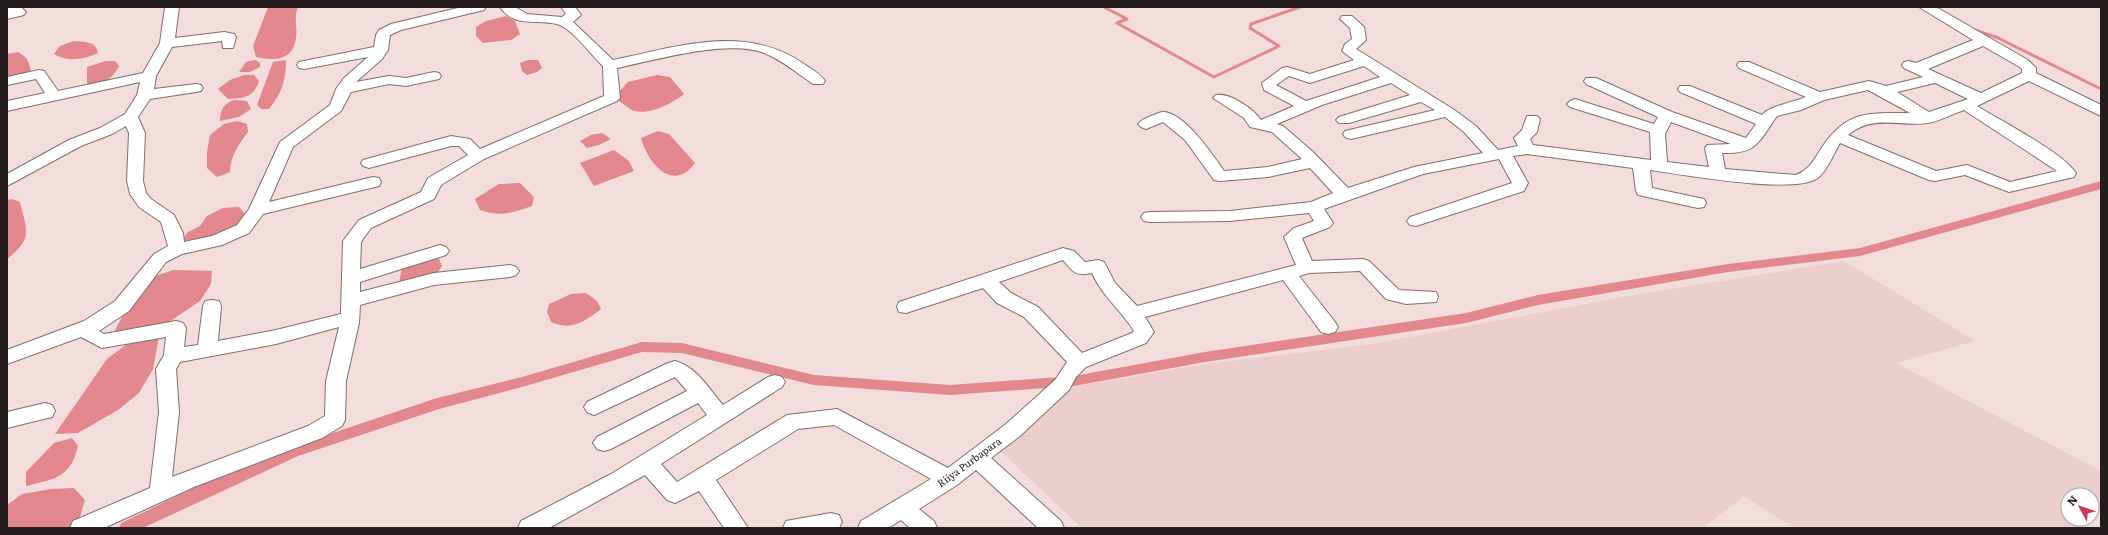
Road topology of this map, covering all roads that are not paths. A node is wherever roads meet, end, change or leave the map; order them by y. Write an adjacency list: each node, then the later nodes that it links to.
1 (12, 7): 8 (street)
2 (172, 7): 13 (street)
3 (479, 7): 15 (street)
4 (507, 7): 10 (street)
5 (552, 7): 10 (street)
6 (568, 7): 11 (street)
7 (1926, 7): 12 (street)
8 (7, 16)
9 (1346, 19): 16 (street)
10 (547, 21): 11 (street)
11 (564, 22): 18 (street)
12 (1982, 41): 20 (street); 24 (street)
13 (167, 43): 14 (street); 21 (street)
14 (228, 45)
15 (381, 50): 17 (street); 29 (street)
16 (1366, 61): 23 (street); 41 (street)
17 (304, 65)
18 (610, 65): 26 (street); 58 (street)
19 (1744, 65): 36 (street)
20 (2029, 75): 37 (street); 42 (street)
21 (149, 76): 32 (street); 33 (street)
22 (434, 76): 29 (street)
23 (1394, 76): 34 (street); 41 (street)
24 (1938, 78): 31 (street); 37 (street)
25 (7, 81): 32 (street)
26 (818, 81)
27 (1591, 81): 44 (street)
28 (196, 88): 33 (street)
29 (343, 89): 69 (street)
30 (1685, 89): 49 (street)
31 (1884, 91): 36 (street); 46 (street)
32 (54, 96): 40 (street)
33 (145, 96): 45 (street)
34 (1424, 96): 43 (street); 48 (street)
35 (1221, 98): 51 (street)
36 (1819, 98): 49 (street)
37 (1981, 99): 39 (street)
38 (1575, 104): 52 (street)
39 (1964, 104): 46 (street); 54 (street)
40 (7, 106)
41 (1306, 107): 51 (street)
42 (2101, 111)
43 (1448, 112): 53 (street); 57 (street)
44 (1667, 116): 52 (street); 55 (street)
45 (130, 117): 64 (street); 72 (street)
46 (1928, 118): 54 (street)
47 (1532, 119): 56 (street)
48 (1344, 120)
49 (1765, 122): 55 (street)
50 (1146, 124): 60 (street)
51 (1260, 126): 60 (street)
52 (1658, 130): 62 (street)
53 (1350, 134)
54 (1837, 136): 63 (street)
55 (1749, 145): 63 (street)
56 (1527, 149): 57 (street); 61 (street)
57 (1499, 155): 66 (street); 71 (street)
58 (478, 156): 59 (street); 77 (street)
59 (369, 163)
60 (1314, 164): 66 (street)
61 (1641, 165): 62 (street); 67 (street)
62 (1659, 167): 63 (street)
63 (1718, 174)
64 (7, 182)
65 (373, 182): 69 (street)
66 (1344, 194): 68 (street)
67 (1698, 203)
68 (1314, 207): 70 (street); 74 (street)
69 (256, 210): 72 (street)
70 (1150, 217)
71 (1416, 221)
72 (177, 249): 84 (street)
73 (440, 251): 77 (street)
74 (1305, 267): 76 (street); 79 (street)
75 (510, 271): 82 (street)
76 (1287, 272): 83 (street); 85 (street)
77 (351, 278): 82 (street)
78 (986, 280): 81 (street); 83 (street); 89 (street)
79 (1429, 297)
80 (212, 306): 86 (street)
81 (906, 307)
82 (351, 310): 86 (street); 101 (street)
83 (1133, 314): 89 (street)
84 (91, 326): 87 (street); 88 (street)
85 (1328, 327)
86 (207, 350): 87 (street)
87 (174, 356): 101 (street)
88 (7, 357)
89 (1070, 373): 97 (street, Riiya Purbapara)
90 (775, 382): 94 (street)
91 (702, 392): 92 (street); 94 (street); 96 (street)
92 (594, 407)
93 (45, 411): 95 (street)
94 (720, 416): 98 (street)
95 (7, 420)
96 (604, 443)
97 (977, 458): 100 (street, Riiya Purbapara); 110 (street)
98 (647, 463): 99 (street); 105 (street)
99 (702, 478): 100 (street); 106 (street)
100 (949, 478): 102 (street, Riiya Purbapara)
101 (160, 492): 104 (street)
102 (901, 507): 108 (street, Riiya Purbapara); 109 (street)
103 (831, 522): 107 (street)
104 (81, 528)
105 (529, 528)
106 (737, 528)
107 (794, 528)
108 (869, 528)
109 (926, 528)
110 (1053, 528)

